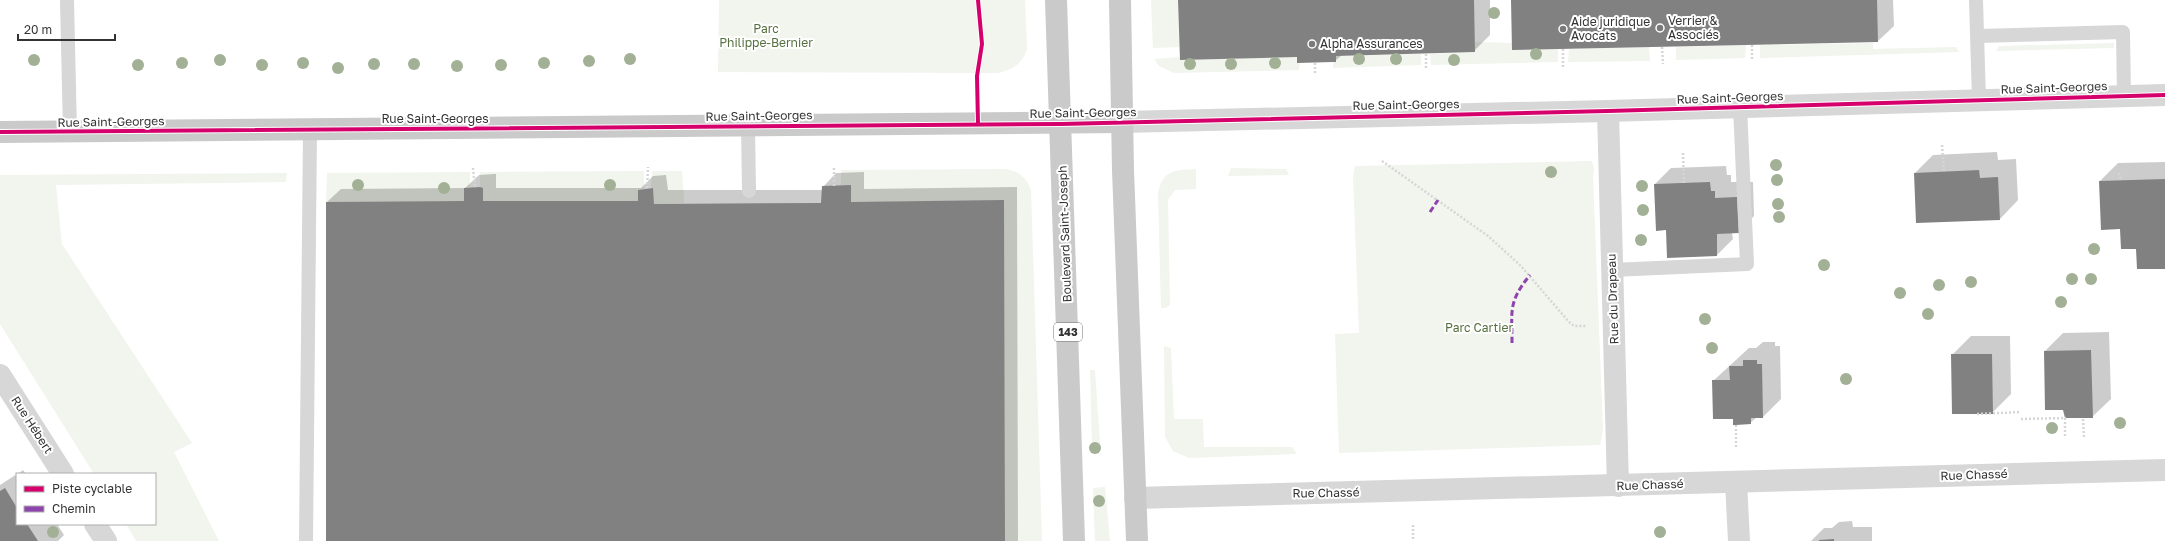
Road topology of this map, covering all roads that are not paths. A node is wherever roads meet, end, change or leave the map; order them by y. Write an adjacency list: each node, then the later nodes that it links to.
1 (67, 0): 16 (lane)
2 (1056, 0): 12 (main road, Boulevard Saint-Joseph / 143)
3 (1120, 0): 11 (main road)
4 (1976, 0): 5 (lane)
5 (1978, 36): 7 (lane); 8 (lane)
6 (2165, 95): 7 (street, Rue Saint-Georges)
7 (2124, 96): 8 (street, Rue Saint-Georges)
8 (1979, 100): 9 (street, Rue Saint-Georges)
9 (1740, 107): 10 (street, Rue Saint-Georges); 18 (lane)
10 (1608, 111): 11 (street, Rue Saint-Georges); 18 (street, Rue du Drapeau)
11 (1123, 122): 12 (main road, Rue Saint-Georges); 24 (main road)
12 (1061, 124): 13 (main road, Rue Saint-Georges); 28 (main road, Boulevard Saint-Joseph / 143)
13 (748, 126): 14 (main road, Rue Saint-Georges); 17 (lane)
14 (310, 130): 16 (main road, Rue Saint-Georges); 27 (lane)
15 (0, 132): 16 (main road, Rue Saint-Georges)
16 (70, 132)
17 (749, 191)
18 (1612, 270): 23 (street, Rue du Drapeau)
19 (0, 375): 21 (street, Rue Hébert)
20 (2165, 470): 22 (street, Rue Chassé)
21 (62, 473)
22 (1736, 482): 23 (street, Rue Chassé); 30 (street)
23 (1618, 486): 24 (street, Rue Chassé)
24 (1135, 498): 29 (main road)
25 (96, 525): 26 (street)
26 (106, 541)
27 (306, 541)
28 (1074, 541)
29 (1137, 541)
30 (1739, 541)

